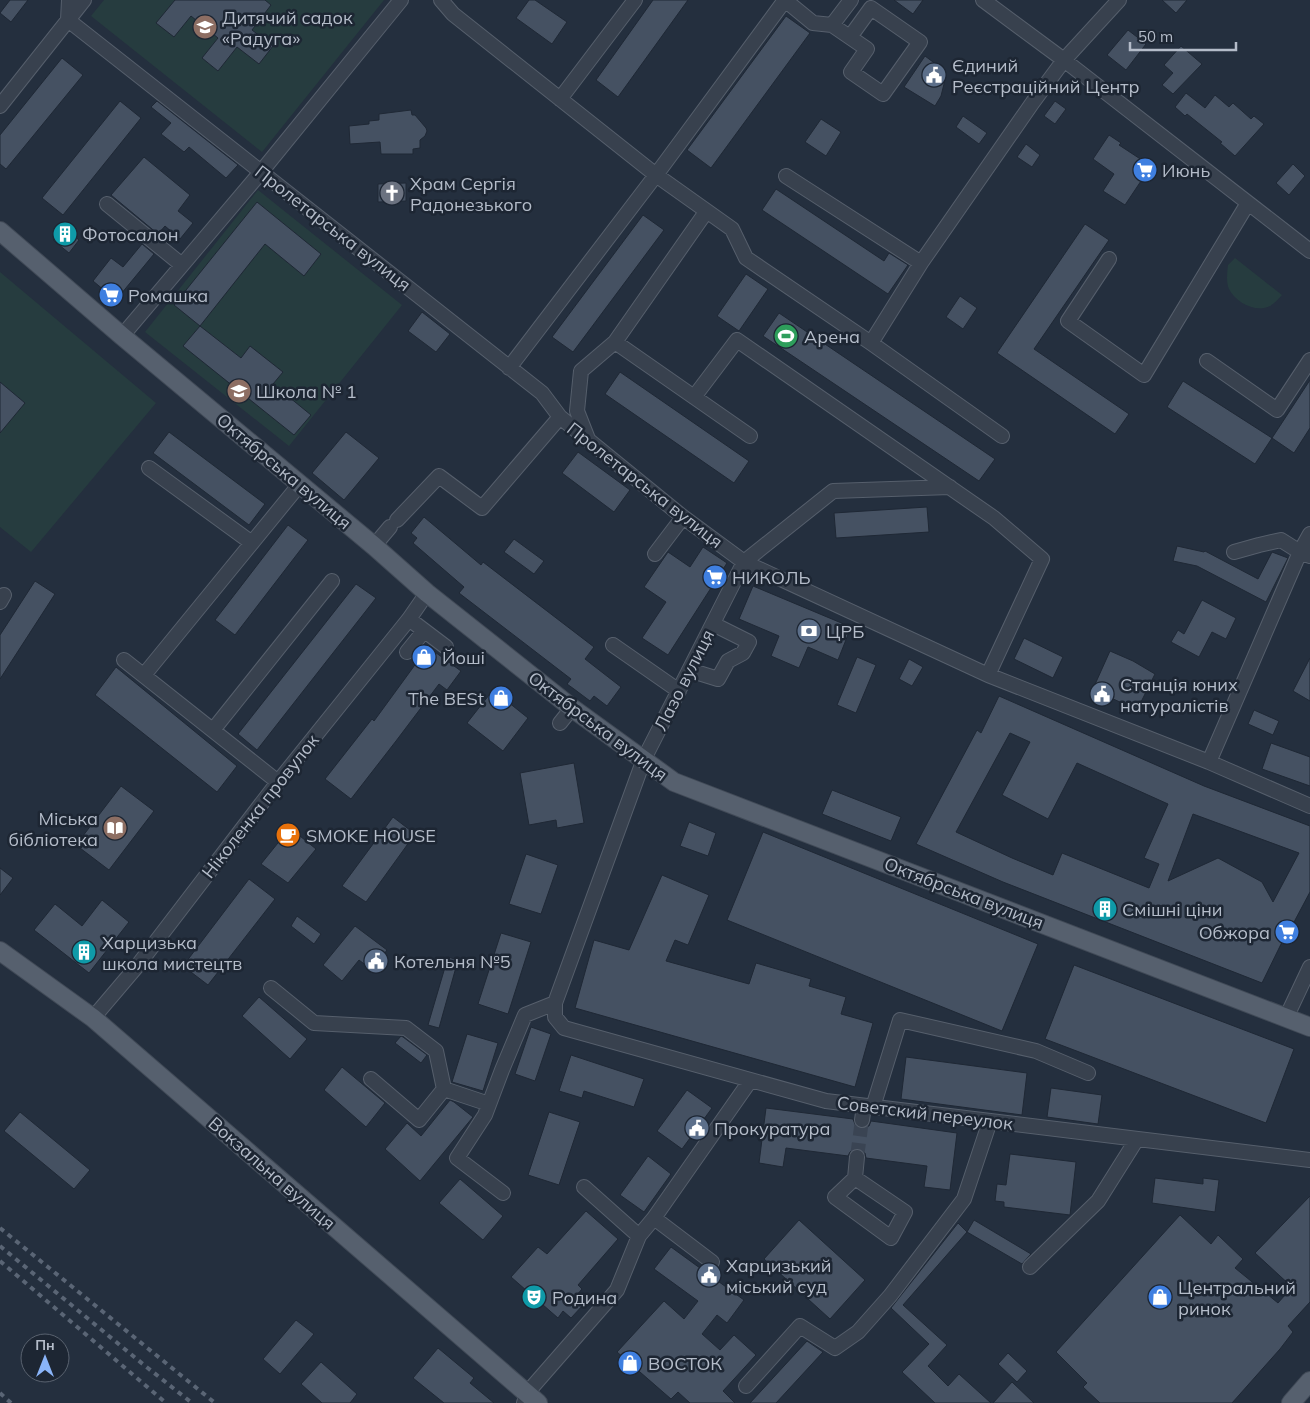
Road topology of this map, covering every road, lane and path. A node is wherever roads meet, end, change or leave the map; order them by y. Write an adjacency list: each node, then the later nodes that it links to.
1 (69, 0): 10 (street)
2 (84, 0): 10 (street)
3 (401, 0): 16 (street)
4 (441, 0): 14 (street)
5 (634, 0): 14 (street)
6 (785, 0): 11 (street); 17 (street)
7 (851, 0): 11 (street)
8 (983, 0): 13 (street)
9 (1119, 0): 13 (street)
10 (68, 20): 15 (street); 16 (street, Пролетарська вулиця)
11 (832, 25): 12 (street)
12 (850, 37): 12 (street)
13 (1064, 60): 19 (street); 25 (street)
14 (560, 99): 17 (street)
15 (0, 106)
16 (261, 172): 26 (street); 32 (street, Пролетарська вулиця)
17 (656, 175): 21 (street); 32 (street)
18 (786, 176): 25 (street)
19 (1248, 203): 23 (street); 24 (street)
20 (107, 204): 26 (street)
21 (706, 212): 28 (street); 29 (street)
22 (0, 232): 27 (main road, Октябрська вулиця)
23 (1310, 251)
24 (1109, 259)
25 (921, 263): 29 (street)
26 (182, 265): 27 (street)
27 (122, 336): 39 (main road, Октябрська вулиця)
28 (615, 342): 33 (street); 37 (street)
29 (871, 343): 36 (street)
30 (1310, 360): 31 (street)
31 (1207, 361)
32 (509, 368): 34 (street, Пролетарська вулиця)
33 (694, 397): 35 (street); 40 (street)
34 (560, 417): 37 (street, Пролетарська вулиця); 44 (street)
35 (750, 436)
36 (1002, 436)
37 (588, 440): 41 (street, Пролетарська вулиця)
38 (149, 468): 43 (street)
39 (300, 484): 43 (street); 44 (main road, Октябрська вулиця)
40 (950, 487): 48 (street, Лазо вулиця); 60 (street)
41 (683, 518): 46 (street); 48 (street, Пролетарська вулиця)
42 (1310, 534): 47 (street)
43 (252, 543): 59 (street)
44 (374, 546): 50 (main road, Октябрська вулиця)
45 (1234, 552): 47 (street)
46 (655, 554)
47 (1305, 554): 66 (street)
48 (744, 562): 52 (street, Лазо вулиця); 60 (street, Пролетарська вулиця)
49 (332, 581): 64 (street)
50 (426, 593): 51 (street, Ніколенка провулок); 62 (main road, Октябрська вулиця)
51 (409, 619): 53 (street); 67 (street, Ніколенка провулок)
52 (713, 624): 58 (street, Лазо вулиця); 58 (street)
53 (424, 631): 55 (street); 56 (street)
54 (613, 644): 61 (street)
55 (446, 647)
56 (407, 652)
57 (124, 660): 59 (street)
58 (689, 670): 61 (street, Лазо вулиця)
59 (144, 675): 64 (street)
60 (988, 675): 66 (street, Пролетарська вулиця)
61 (679, 691): 65 (street, Лазо вулиця)
62 (572, 708): 63 (street); 65 (main road, Октябрська вулиця)
63 (560, 723)
64 (213, 730): 67 (street)
65 (644, 759): 72 (street, Лазо вулиця); 74 (main road, Октябрська вулиця)
66 (1209, 762): 68 (street, Пролетарська вулиця)
67 (278, 782): 73 (street, Ніколенка провулок)
68 (1310, 806)
69 (0, 951): 73 (main road, Вокзальна вулиця)
70 (1310, 967): 74 (street)
71 (271, 988): 79 (street)
72 (555, 1010): 78 (street, Советский переулок); 80 (street)
73 (93, 1018): 96 (main road, Вокзальна вулиця)
74 (1286, 1018): 75 (main road, Октябрська вулиця)
75 (1310, 1027)
76 (1088, 1073): 81 (street)
77 (371, 1079): 79 (street)
78 (750, 1081): 81 (street, Советский переулок); 90 (street)
79 (444, 1089): 80 (street)
80 (489, 1104): 89 (street)
81 (868, 1106): 82 (street); 83 (street, Советский переулок)
82 (862, 1120)
83 (990, 1121): 84 (street, Советский переулок); 95 (street)
84 (1137, 1139): 86 (street, Советский переулок); 93 (street)
85 (857, 1157): 87 (street)
86 (1310, 1160)
87 (854, 1178): 87 (street)
88 (584, 1186): 91 (street)
89 (503, 1193)
90 (654, 1218): 91 (street); 92 (street)
91 (639, 1236): 96 (street)
92 (712, 1262)
93 (1030, 1267)
94 (1310, 1381): 97 (main road)
95 (746, 1386)
96 (530, 1400)
97 (1291, 1403)

